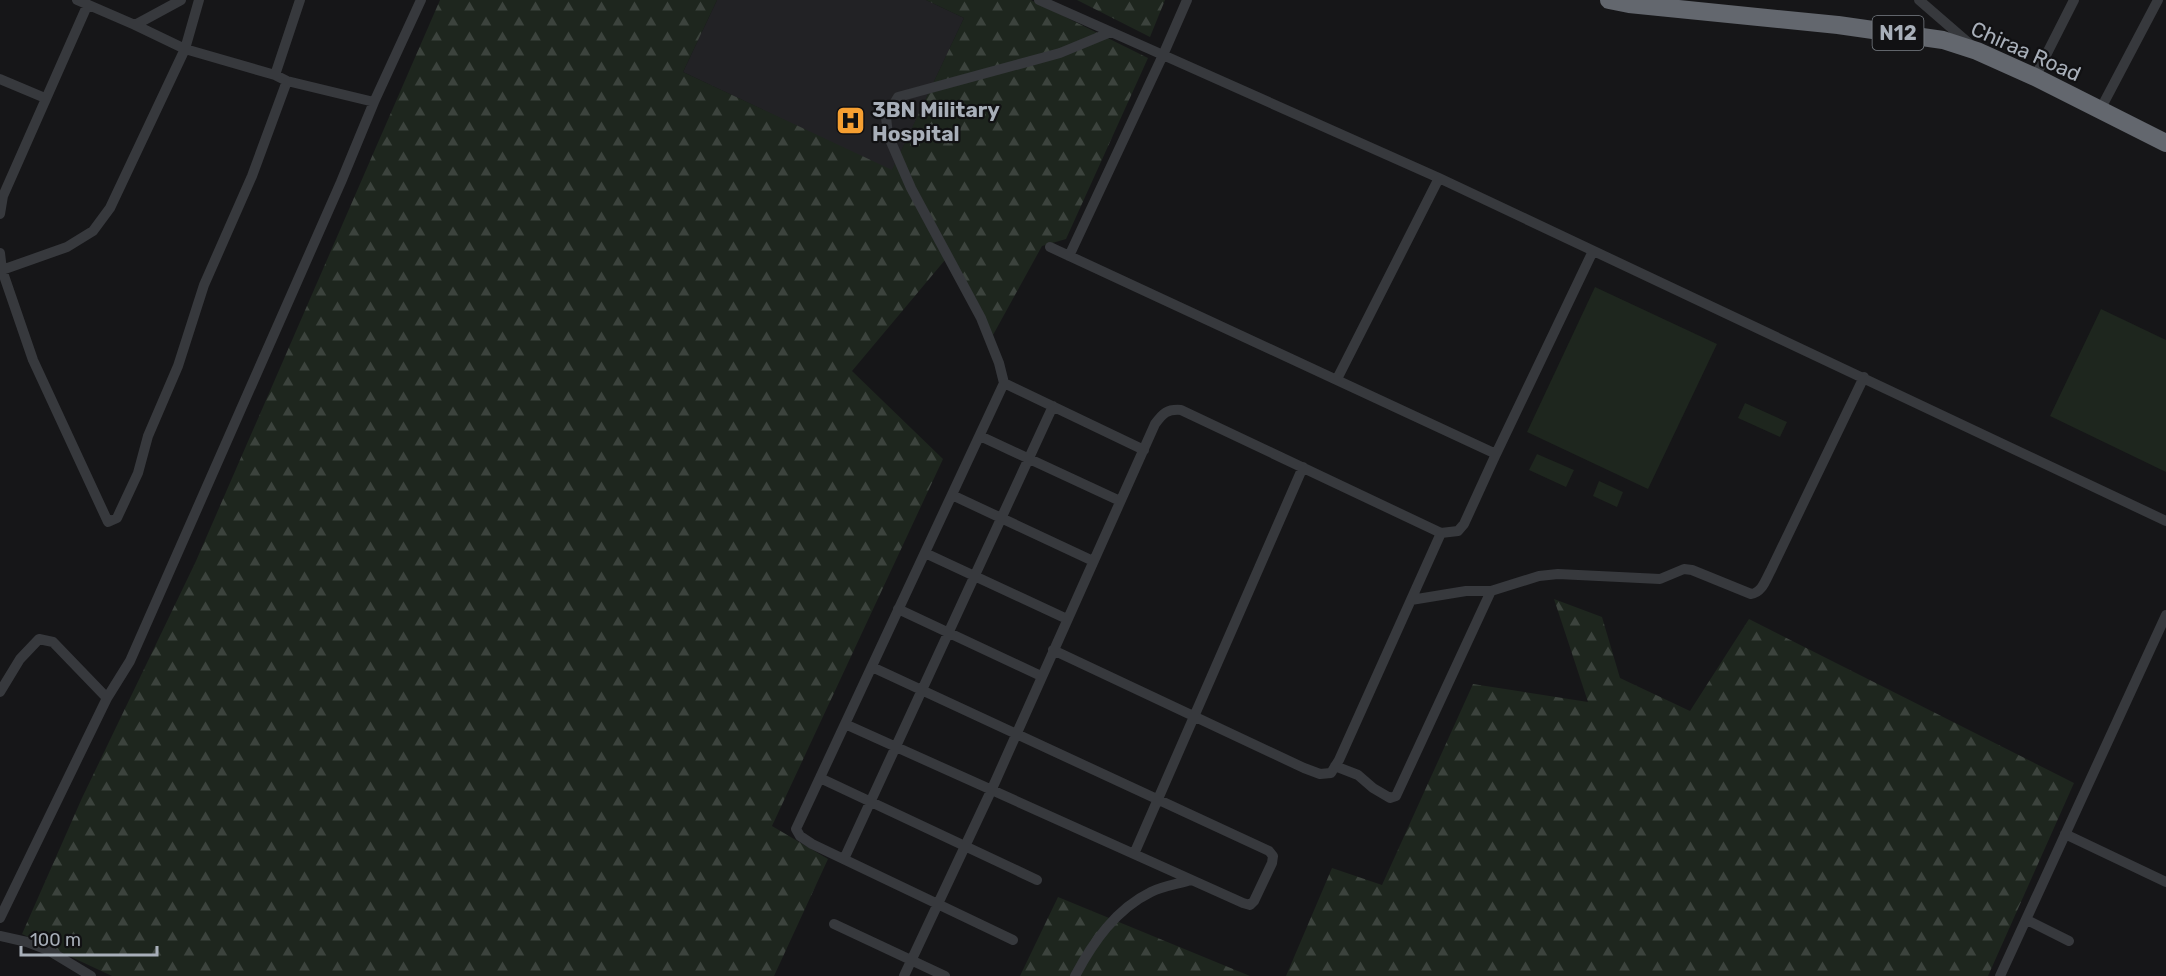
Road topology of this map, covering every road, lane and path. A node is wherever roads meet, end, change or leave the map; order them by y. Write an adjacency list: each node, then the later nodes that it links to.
1 (76, 0): 13 (street)
2 (181, 0): 14 (street)
3 (199, 0): 16 (street)
4 (300, 0): 19 (street)
5 (421, 0): 24 (street)
6 (1039, 0): 15 (street)
7 (1187, 0): 18 (street)
8 (1609, 0): 17 (highway, Chiraa Road / N12)
9 (1919, 0): 17 (street)
10 (2074, 0): 20 (street)
11 (2160, 0): 12 (street); 25 (street)
12 (2166, 2)
13 (87, 6): 14 (street); 23 (street)
14 (135, 25): 16 (street)
15 (1111, 32): 18 (street); 36 (street)
16 (185, 49): 19 (street); 33 (street)
17 (1977, 51): 20 (highway, Chiraa Road / N12)
18 (1163, 55): 27 (street); 32 (street)
19 (275, 75): 22 (street)
20 (2035, 77): 25 (highway, Chiraa Road / N12)
21 (0, 79): 23 (street)
22 (287, 81): 24 (street); 33 (street)
23 (45, 98): 28 (street)
24 (374, 102): 62 (street)
25 (2100, 110): 26 (highway, Chiraa Road / N12)
26 (2166, 143)
27 (1439, 178): 30 (street); 35 (street)
28 (0, 214)
29 (1050, 247): 32 (street)
30 (1593, 250): 34 (street); 40 (street)
31 (0, 253): 33 (street)
32 (1069, 256): 35 (street)
33 (2, 270)
34 (1864, 378): 46 (street); 51 (street)
35 (1337, 379): 40 (street)
36 (1004, 383): 37 (street); 38 (street)
37 (1053, 406): 39 (street); 41 (street)
38 (980, 436): 41 (street); 43 (street)
39 (1144, 450): 42 (street); 44 (street)
40 (1497, 454): 47 (street)
41 (1029, 459): 44 (street); 45 (street)
42 (1303, 467): 47 (street); 63 (street)
43 (952, 495): 45 (street); 48 (street)
44 (1120, 501): 49 (street)
45 (1001, 518): 49 (street); 50 (street)
46 (2166, 521)
47 (1442, 533): 52 (street)
48 (925, 553): 50 (street); 53 (street)
49 (1093, 561): 55 (street)
50 (975, 576): 55 (street); 56 (street)
51 (1491, 591): 52 (street); 67 (street)
52 (1411, 600): 67 (street)
53 (898, 609): 56 (street); 58 (street)
54 (2166, 615): 72 (street)
55 (1067, 619): 57 (street)
56 (949, 633): 59 (street); 60 (street)
57 (1053, 650): 59 (street); 63 (street)
58 (872, 666): 60 (street); 64 (street)
59 (1041, 676): 65 (street)
60 (922, 690): 65 (street); 66 (street)
61 (0, 692): 62 (street)
62 (107, 699): 80 (street)
63 (1195, 716): 67 (street); 70 (street)
64 (845, 724): 66 (street); 68 (street)
65 (1016, 732): 69 (street); 70 (street)
66 (896, 747): 69 (street); 71 (street)
67 (1335, 766)
68 (820, 778): 71 (street); 75 (street)
69 (991, 791): 73 (street); 74 (street)
70 (1159, 800): 74 (street); 77 (street)
71 (871, 802): 73 (street); 75 (street)
72 (2066, 834): 78 (street); 81 (street)
73 (965, 846): 76 (street); 79 (street)
74 (1134, 854): 77 (street)
75 (844, 859): 79 (street)
76 (1037, 880)
77 (1191, 880): 90 (street)
78 (2166, 882)
79 (938, 903): 84 (street); 86 (street)
80 (0, 918)
81 (2027, 920): 85 (street); 91 (street)
82 (834, 924): 86 (street)
83 (0, 936): 87 (street)
84 (1013, 940)
85 (2069, 941)
86 (911, 961): 88 (street); 89 (street)
87 (91, 976)
88 (904, 976)
89 (945, 976)
90 (1075, 976)
91 (2000, 976)

